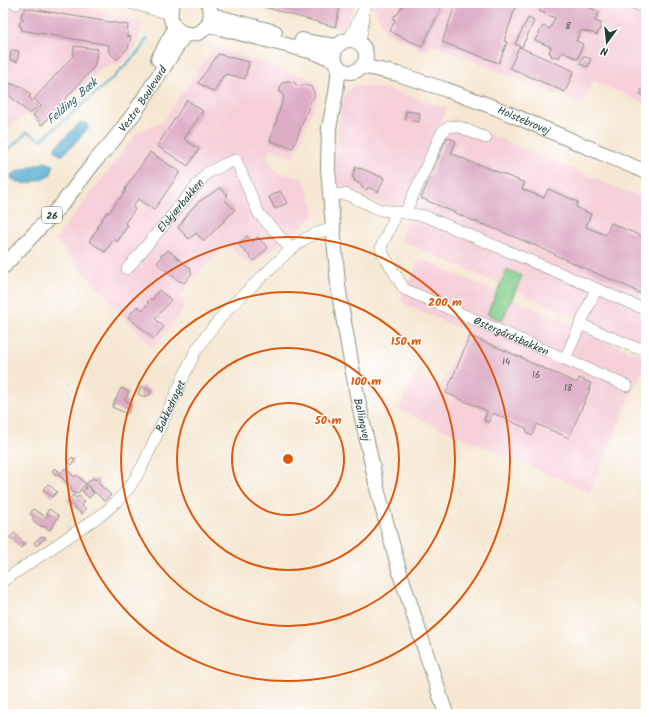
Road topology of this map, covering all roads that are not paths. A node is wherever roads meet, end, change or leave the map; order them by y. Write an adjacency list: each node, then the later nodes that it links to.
1 (130, 3): 4 (street)
2 (632, 3): 5 (street)
3 (366, 5): 8 (street)
4 (172, 6): 7 (main road)
5 (646, 7)
6 (209, 14): 7 (main road); 8 (main road, Holstebrovej)
7 (180, 31): 15 (main road, Vestre Boulevard / 26)
8 (350, 56): 10 (main road, Holstebrovej); 11 (main road, Ballingvej)
9 (486, 138): 12 (street, Østergårdsbakken)
10 (646, 172)
11 (331, 195): 12 (street); 13 (main road, Ballingvej)
12 (400, 212): 17 (street); 21 (street, Østergårdsbakken)
13 (334, 228): 14 (street, Bakkedraget); 24 (main road, Ballingvej)
14 (291, 249): 16 (street, Elskjærbakken); 23 (street, Bakkedraget)
15 (3, 267)
16 (128, 269)
17 (596, 289): 18 (street); 19 (street)
18 (644, 309)
19 (580, 324): 20 (street); 21 (street)
20 (646, 346)
21 (565, 359): 22 (street, Østergårdsbakken)
22 (627, 386)
23 (3, 581)
24 (446, 714)

